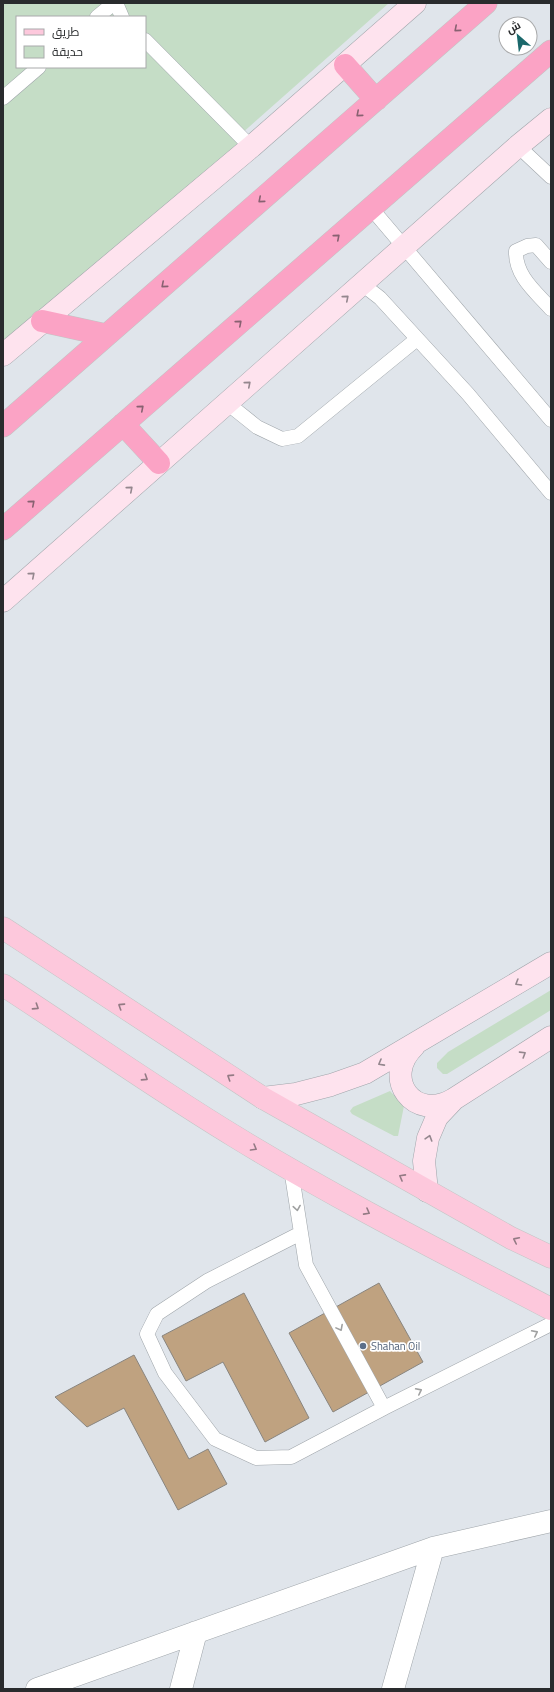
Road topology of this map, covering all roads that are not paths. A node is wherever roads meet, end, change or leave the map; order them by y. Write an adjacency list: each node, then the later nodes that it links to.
1 (115, 3): 4 (lane); 5 (lane)
2 (415, 3): 8 (street)
3 (486, 3): 11 (highway, one-way to 11)
4 (98, 16)
5 (122, 16)
6 (146, 41): 14 (lane)
7 (551, 51): 16 (highway)
8 (345, 65): 11 (highway); 14 (street)
9 (38, 68): 10 (lane)
10 (3, 98)
11 (376, 100): 22 (highway, one-way to 22)
12 (551, 119): 13 (street)
13 (518, 146): 15 (lane); 17 (street)
14 (251, 147): 21 (street)
15 (551, 176)
16 (371, 208): 17 (lane); 27 (highway, one-way to 16)
17 (404, 247): 19 (street); 26 (lane)
18 (551, 262): 20 (lane)
19 (362, 284): 23 (lane); 25 (street, one-way to 19)
20 (551, 309)
21 (42, 321): 22 (highway); 24 (street)
22 (106, 335): 28 (highway)
23 (417, 339): 25 (lane); 30 (lane)
24 (3, 355)
25 (227, 403): 29 (street)
26 (551, 420)
27 (123, 424): 29 (highway); 31 (highway, one-way to 27)
28 (3, 426)
29 (159, 463): 32 (street, one-way to 29)
30 (551, 493)
31 (3, 528)
32 (3, 601)
33 (3, 928): 38 (main road, one-way to 33)
34 (551, 963): 37 (street, one-way to 37)
35 (3, 985): 40 (main road, one-way to 40)
36 (551, 1037): 39 (street, one-way to 36)
37 (416, 1044): 38 (street, one-way to 38); 39 (street)
38 (263, 1098): 41 (main road, one-way to 38)
39 (454, 1099): 41 (street, one-way to 39)
40 (291, 1169): 42 (lane, one-way to 42); 44 (main road, one-way to 44)
41 (427, 1191): 43 (main road, one-way to 41)
42 (301, 1233): 46 (lane, one-way to 46); 46 (lane)
43 (551, 1257)
44 (551, 1309)
45 (551, 1324): 46 (lane, one-way to 45)
46 (384, 1408)
47 (551, 1521): 48 (street)
48 (433, 1548): 49 (street); 52 (street)
49 (196, 1632): 50 (street); 51 (street)
50 (37, 1689)
51 (181, 1689)
52 (393, 1689)

